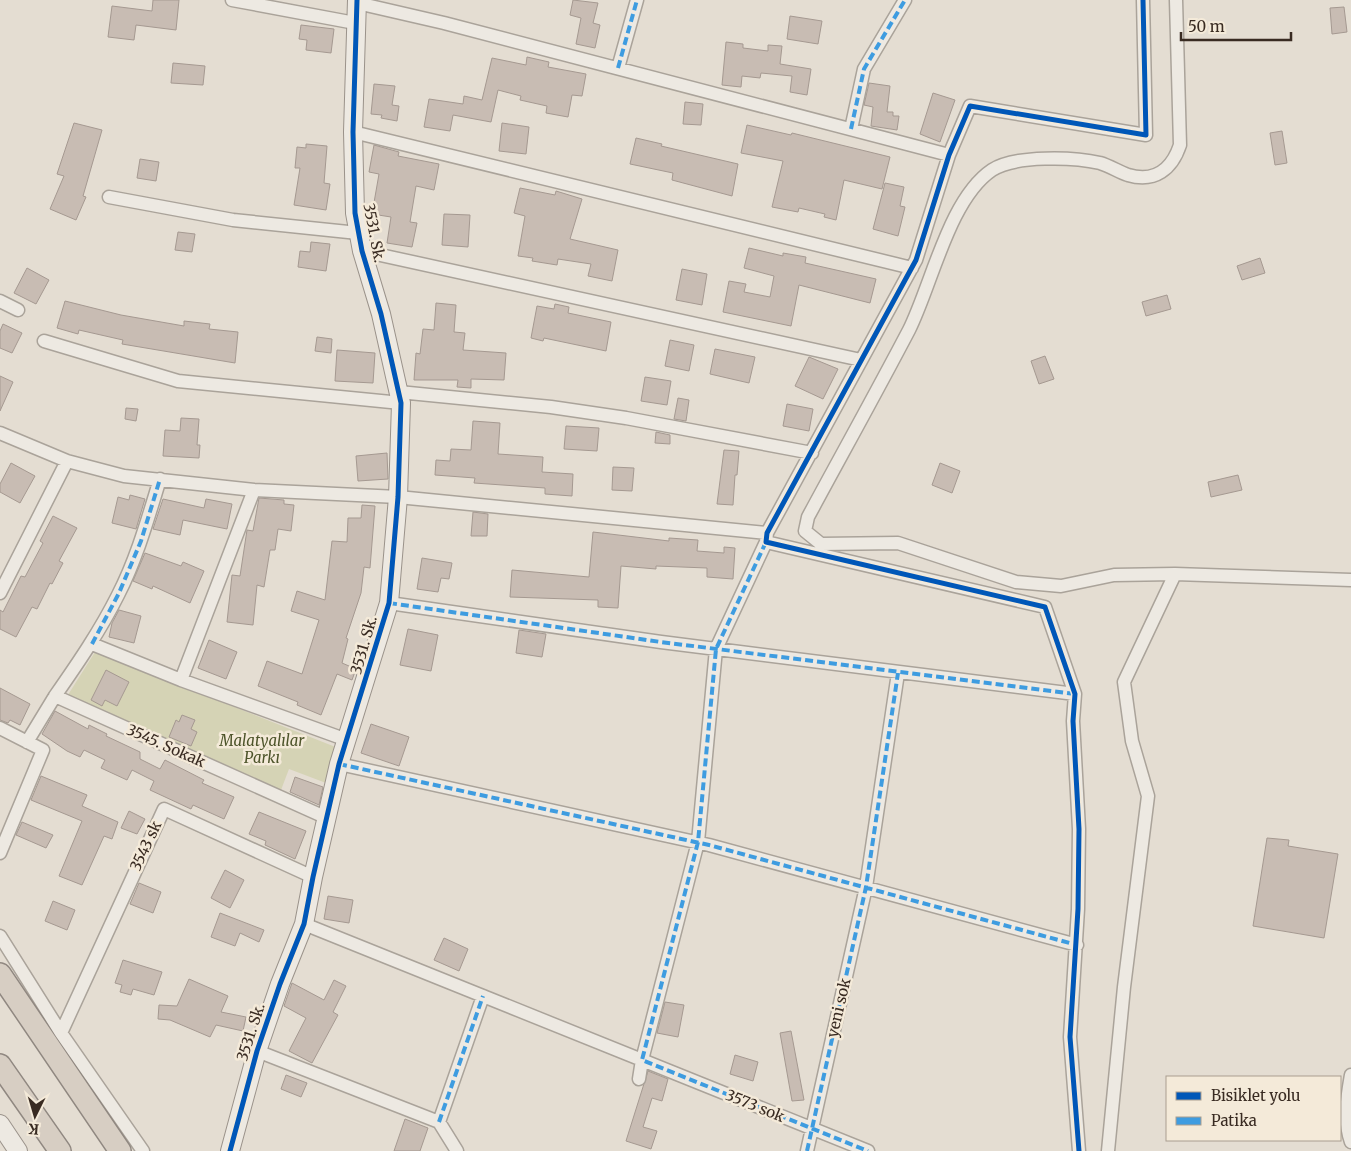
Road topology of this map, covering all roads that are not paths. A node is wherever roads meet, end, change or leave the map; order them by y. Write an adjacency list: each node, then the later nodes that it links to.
1 (232, 0): 7 (street)
2 (637, 0): 8 (street)
3 (905, 0): 9 (street)
4 (1143, 0): 11 (street)
5 (1176, 0): 28 (street)
6 (357, 1): 7 (street, 3531. Sk.); 8 (street)
7 (355, 23): 10 (street, 3531. Sk.)
8 (618, 68): 9 (street)
9 (851, 129): 11 (street)
10 (353, 132): 13 (street, 3531. Sk.); 15 (street)
11 (949, 155): 15 (street)
12 (109, 197): 13 (street)
13 (358, 233): 14 (street, 3531. Sk.)
14 (362, 251): 19 (street); 20 (street, 3531. Sk.)
15 (912, 268): 19 (street)
16 (0, 301): 17 (street)
17 (18, 310)
18 (44, 341): 20 (street)
19 (861, 360): 22 (street)
20 (400, 397): 22 (street); 26 (street, 3531. Sk.)
21 (0, 433): 23 (street)
22 (812, 453): 27 (street)
23 (67, 461): 24 (street); 30 (street)
24 (160, 479): 25 (street); 32 (street)
25 (254, 490): 26 (street); 35 (street)
26 (398, 497): 27 (street); 31 (street, 3531. Sk.)
27 (766, 537): 33 (street); 36 (street)
28 (1175, 574): 29 (street); 71 (street)
29 (1351, 580)
30 (0, 593)
31 (389, 603): 33 (street); 39 (street, 3531. Sk.)
32 (92, 644): 35 (street); 37 (street)
33 (716, 649): 34 (street); 43 (street)
34 (898, 673): 36 (street); 46 (street, yeni sok)
35 (181, 680): 39 (street)
36 (1075, 694): 49 (street)
37 (55, 696): 40 (street); 42 (street, 3545. Sokak)
38 (0, 728): 40 (street)
39 (347, 740): 41 (street, 3531. Sk.)
40 (27, 742): 44 (street)
41 (340, 764): 42 (street, 3531. Sk.); 43 (street)
42 (327, 818): 45 (street, 3531. Sk.)
43 (698, 842): 46 (street); 54 (street)
44 (0, 854)
45 (313, 877): 47 (street, 3531. Sk.); 52 (street, 3543 sk)
46 (866, 887): 49 (street); 60 (street, yeni sok)
47 (304, 924): 51 (street, 3573 sok); 53 (street, 3531. Sk.)
48 (0, 936): 52 (street)
49 (1077, 945): 70 (street)
50 (0, 974): 64 (highway)
51 (482, 996): 54 (street, 3573 sok); 58 (street)
52 (61, 1033): 65 (street)
53 (257, 1051): 58 (street); 66 (street, 3531. Sk.)
54 (642, 1060): 57 (street); 60 (street, 3573 sok)
55 (0, 1065): 63 (highway)
56 (1351, 1075): 61 (street)
57 (639, 1079)
58 (439, 1122): 67 (street)
59 (0, 1124): 62 (street)
60 (811, 1128): 68 (street, yeni sok); 69 (street, 3573 sok)
61 (1351, 1142)
62 (18, 1151)
63 (60, 1151)
64 (120, 1151)
65 (143, 1151)
66 (230, 1151)
67 (457, 1151)
68 (807, 1151)
69 (868, 1151)
70 (1079, 1151)
71 (1108, 1151)

